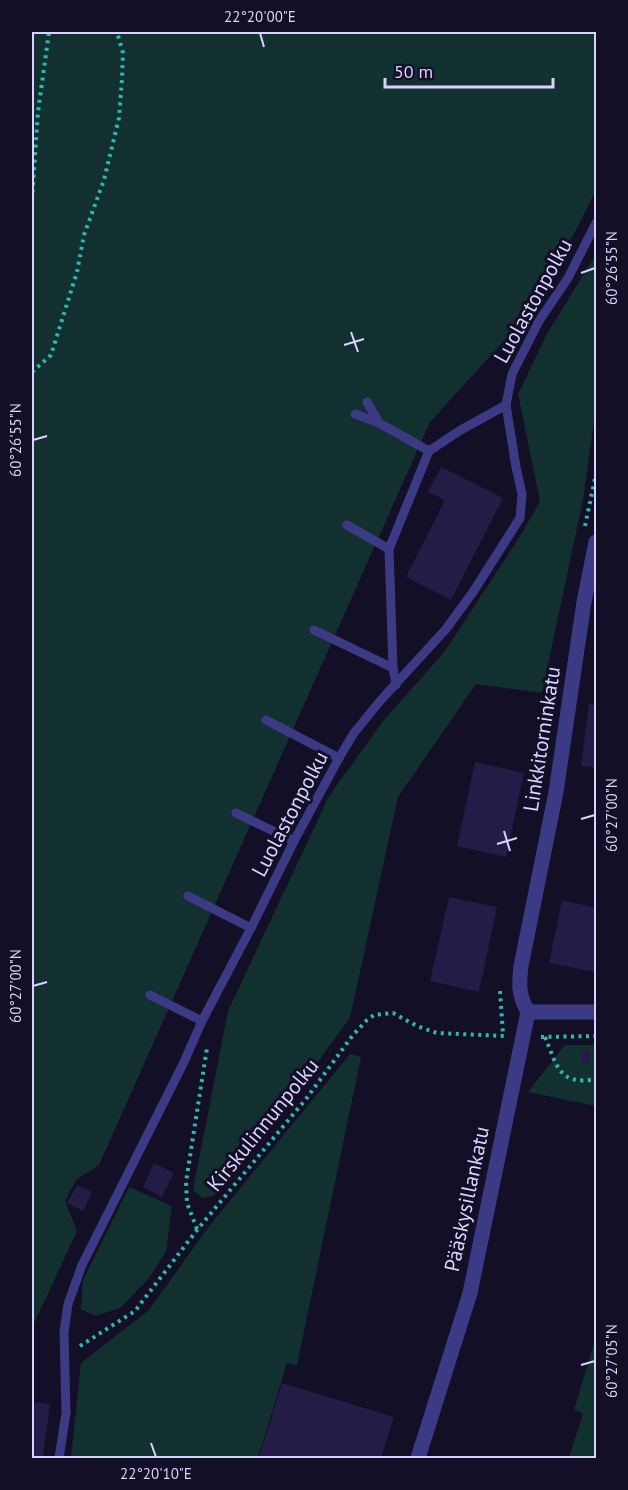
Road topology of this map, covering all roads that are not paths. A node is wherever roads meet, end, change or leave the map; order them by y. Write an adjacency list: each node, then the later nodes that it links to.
1 (597, 223): 3 (lane, Luolastonpolku)
2 (367, 402): 5 (lane)
3 (506, 405): 6 (lane); 12 (lane, Luolastonpolku)
4 (355, 414): 5 (lane)
5 (379, 423): 6 (lane)
6 (429, 451): 9 (lane)
7 (347, 525): 9 (lane)
8 (597, 542): 20 (street, Linkkitorninkatu)
9 (389, 549): 11 (lane)
10 (314, 630): 11 (lane)
11 (393, 668): 12 (lane)
12 (396, 686): 14 (lane, Luolastonpolku)
13 (266, 720): 14 (lane)
14 (339, 758): 16 (lane, Luolastonpolku)
15 (236, 813): 16 (lane)
16 (294, 841): 18 (lane, Luolastonpolku)
17 (188, 896): 18 (lane)
18 (251, 928): 22 (lane, Luolastonpolku)
19 (150, 995): 22 (lane)
20 (528, 1012): 21 (street); 24 (street, Pääskysillankatu)
21 (597, 1012)
22 (202, 1021): 23 (lane, Luolastonpolku)
23 (59, 1458)
24 (418, 1458)

